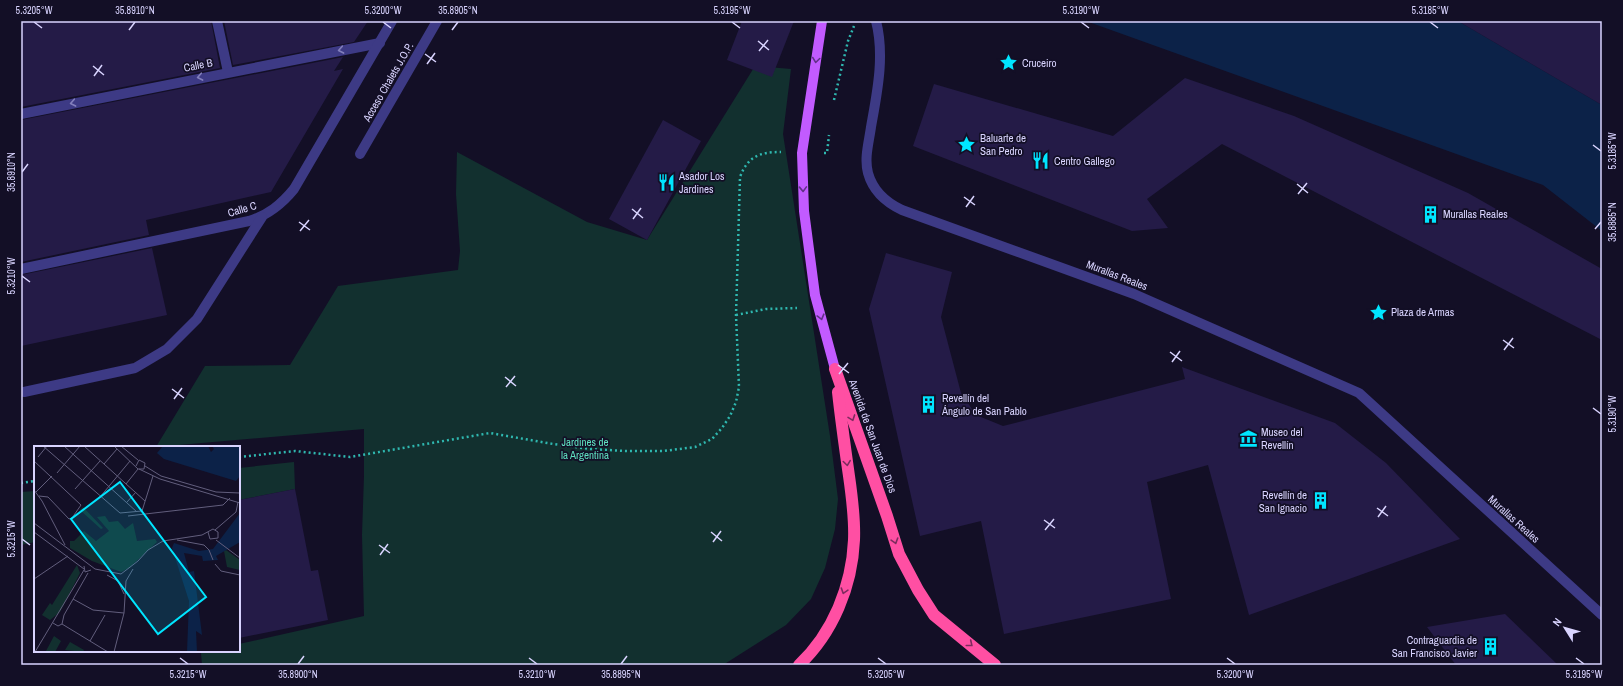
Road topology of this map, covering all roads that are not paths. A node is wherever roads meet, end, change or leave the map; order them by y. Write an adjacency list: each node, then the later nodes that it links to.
1 (217, 21): 7 (street)
2 (392, 21): 6 (street, Calle C)
3 (437, 21): 9 (street, Acceso Chalets J.O.P.)
4 (822, 21): 12 (main road, one-way to 12)
5 (876, 21): 14 (street, Murallas Reales)
6 (380, 43): 7 (street, Calle B, one-way to 7); 10 (street, Calle C)
7 (228, 72): 8 (street, Calle B, one-way to 8)
8 (21, 114)
9 (360, 154)
10 (262, 217): 11 (street, Calle C); 13 (street)
11 (21, 269)
12 (834, 369): 15 (highway, Avenida de San Juan de Dios, one-way to 15); 16 (highway, Avenida de San Juan de Dios, one-way to 16)
13 (24, 392)
14 (1602, 615)
15 (799, 665)
16 (995, 665)

